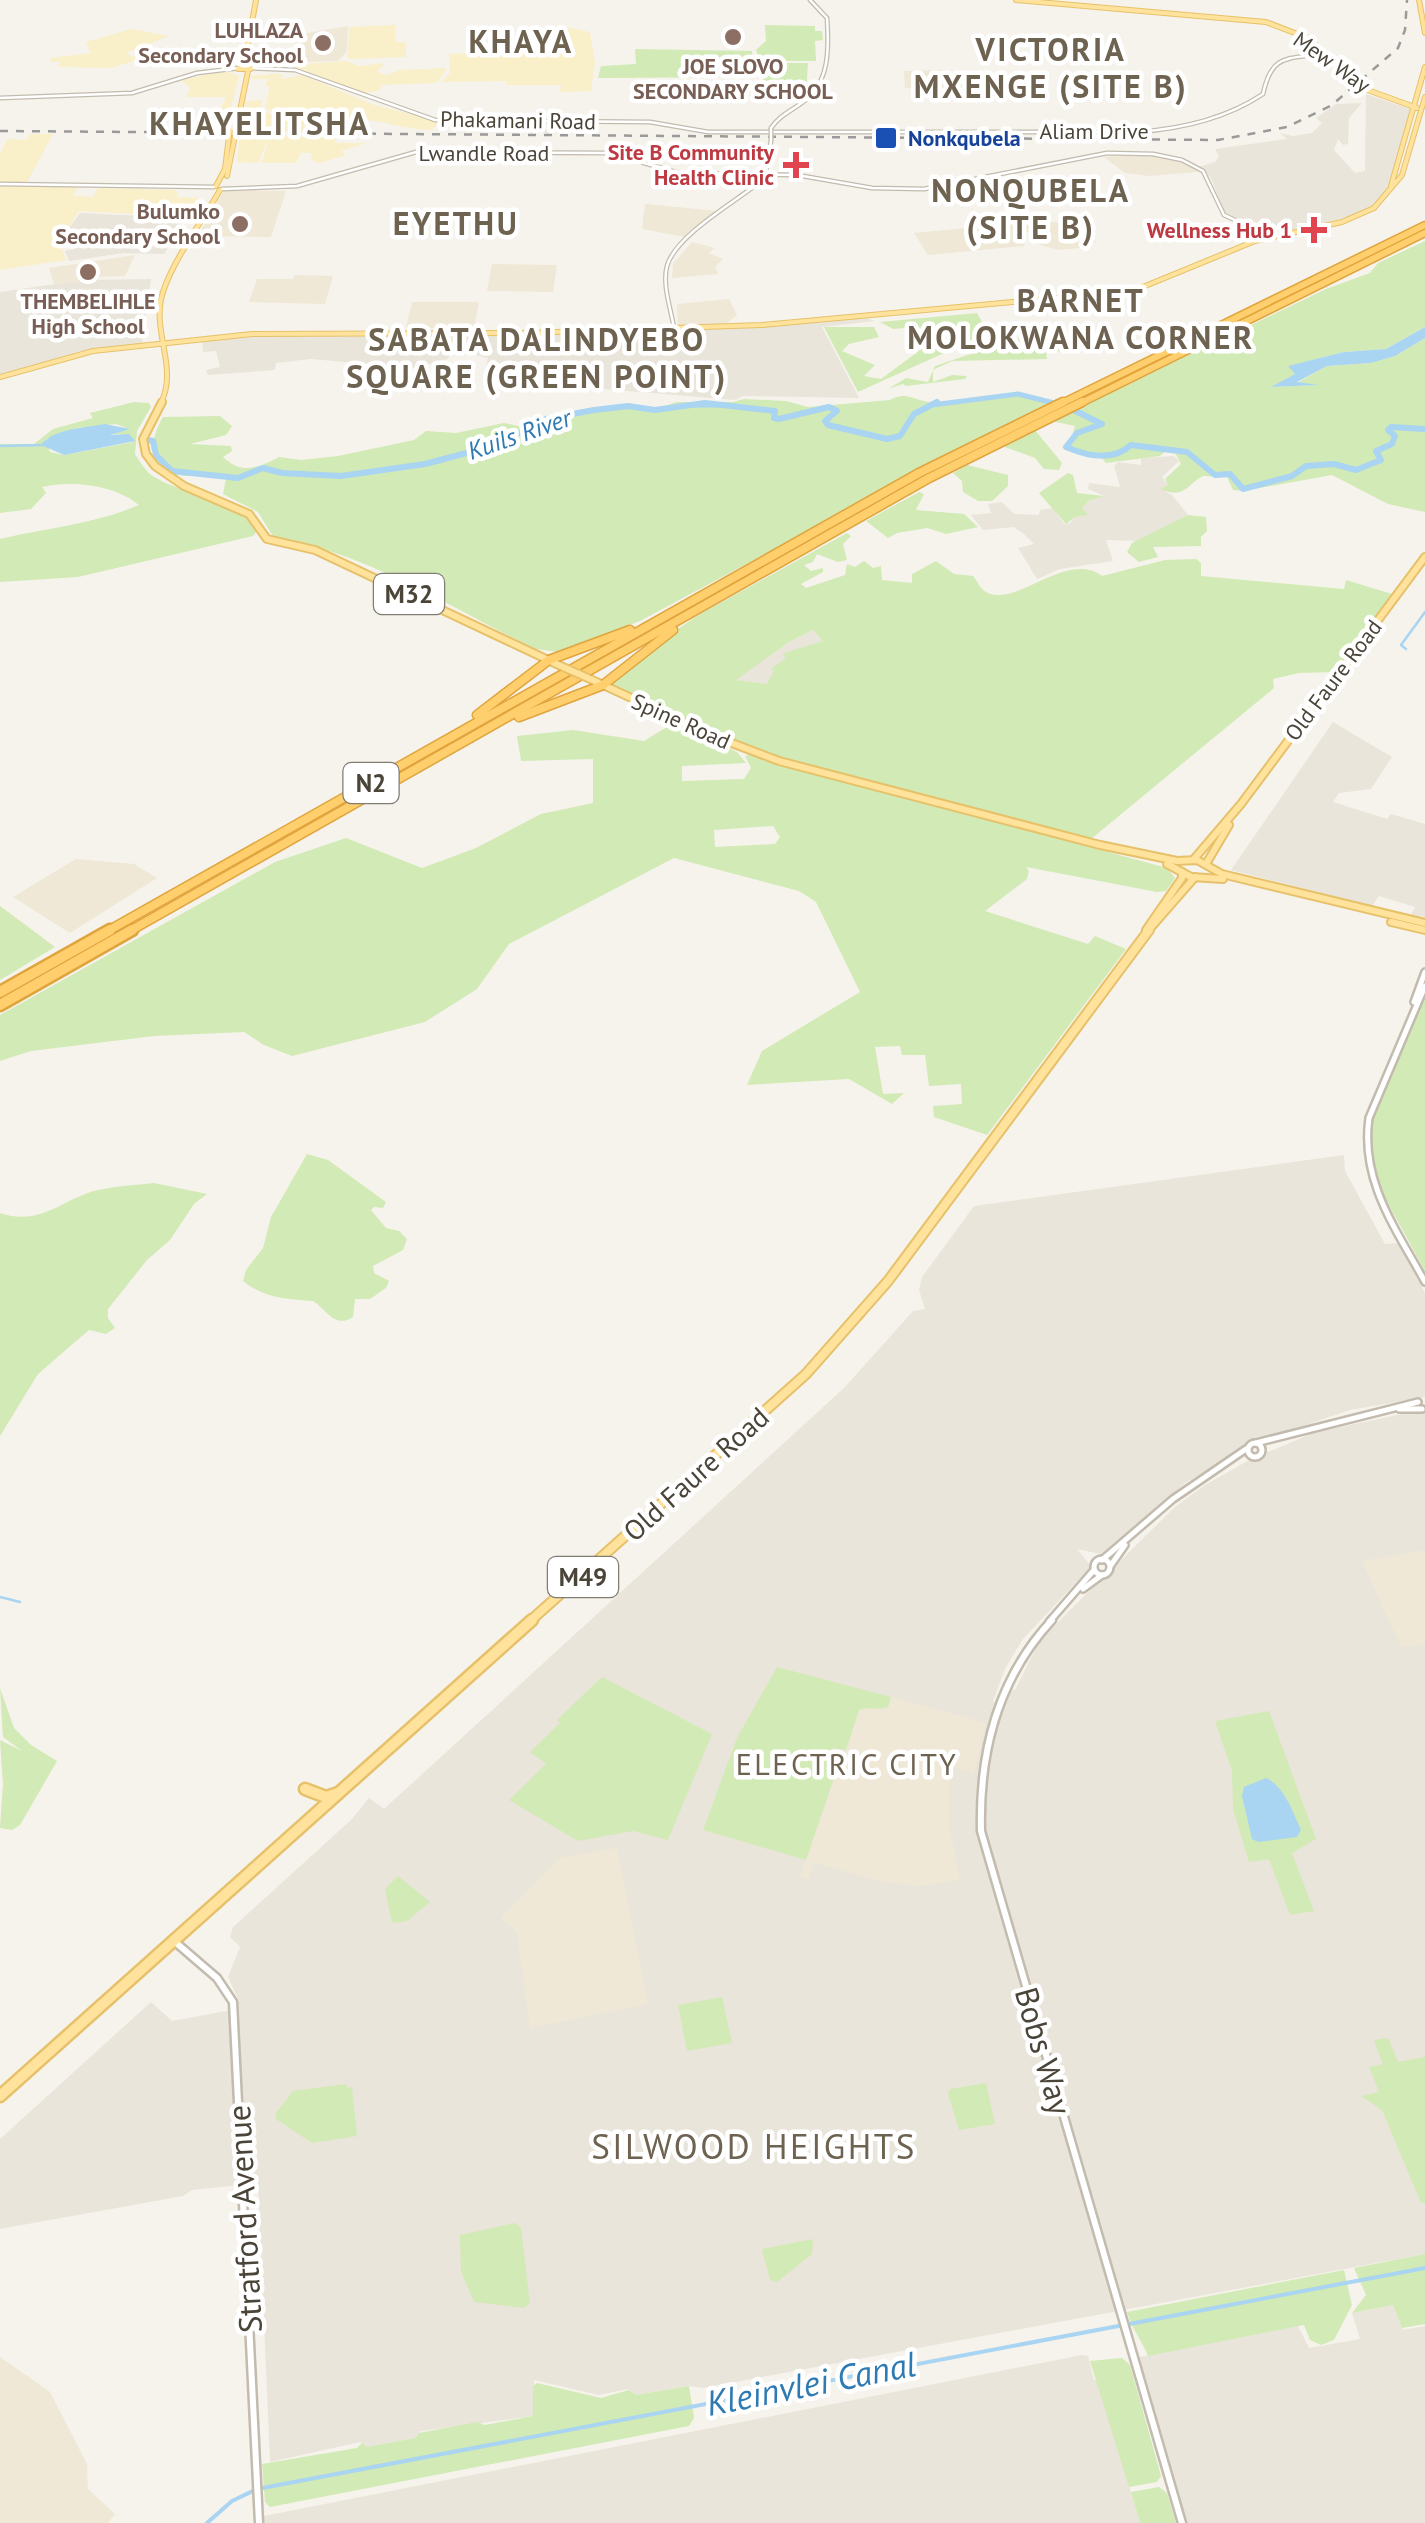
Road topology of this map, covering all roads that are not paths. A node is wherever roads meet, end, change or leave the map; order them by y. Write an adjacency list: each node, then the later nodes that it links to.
1 (256, 0): 9 (main road, Spine Road / M32)
2 (810, 0): 15 (street)
3 (1016, 0): 7 (main road, Mew Way)
4 (1420, 3): 5 (main road); 6 (main road)
5 (1425, 20)
6 (1425, 33)
7 (1324, 53): 10 (main road, Mew Way, bridge); 15 (street, Aliam Drive)
8 (1425, 67): 13 (main road)
9 (245, 69): 12 (street, Phakamani Road); 15 (street, Phakamani Road); 18 (main road, Spine Road / M32)
10 (1367, 88): 13 (main road, Mew Way); 13 (main road, Mew Way)
11 (1425, 97): 14 (main road)
12 (0, 98)
13 (1415, 104): 14 (main road, Mew Way); 19 (main road)
14 (1423, 111): 19 (main road)
15 (773, 130): 16 (street, bridge)
16 (768, 174): 18 (street, Lwandle Road); 22 (street, Lwandle Road); 23 (street)
17 (0, 184): 18 (street, Lwandle Road)
18 (218, 188): 24 (main road, Spine Road / M32)
19 (1388, 195): 22 (main road)
20 (1425, 226): 27 (highway, N2)
21 (1425, 233): 28 (highway, N2)
22 (1272, 237): 23 (main road)
23 (674, 328): 24 (main road)
24 (163, 343): 25 (main road); 29 (main road, Spine Road / M32)
25 (0, 377)
26 (1425, 556): 31 (main road, Old Faure Road)
27 (742, 573): 29 (highway); 33 (highway, N2)
28 (753, 578): 30 (highway); 33 (highway, N2)
29 (549, 660): 30 (main road, Spine Road / M32, bridge); 33 (highway)
30 (603, 685): 33 (highway); 36 (main road, Spine Road / M32)
31 (1323, 694): 32 (main road, Old Faure Road); 32 (main road)
32 (1312, 710): 34 (main road, Old Faure Road)
33 (397, 774): 43 (highway, N2); 44 (highway, N2)
34 (1241, 804): 35 (main road, Old Faure Road); 37 (main road, Old Faure Road)
35 (1194, 860): 36 (main road, Spine Road); 37 (main road, Spine Road)
36 (1182, 867): 38 (main road, Spine Road); 40 (main road, Old Faure Road / M49)
37 (1206, 869): 38 (main road, Spine Road); 39 (main road, Spine Road)
38 (1194, 877): 40 (main road, Old Faure Road / M49)
39 (1425, 927)
40 (1138, 943): 60 (main road, Old Faure Road / M49)
41 (1425, 972): 45 (street)
42 (1425, 986): 45 (street)
43 (0, 992)
44 (0, 1005)
45 (1411, 1015): 46 (street)
46 (1425, 1282)
47 (1425, 1397): 48 (street)
48 (1422, 1407): 49 (street)
49 (1286, 1436): 50 (street); 51 (street)
50 (1256, 1443): 51 (street); 52 (street)
51 (1263, 1449): 52 (street)
52 (1249, 1452): 53 (street)
53 (1126, 1543): 54 (street); 55 (street)
54 (1102, 1560): 55 (street); 56 (street)
55 (1111, 1566): 57 (street)
56 (1094, 1570): 57 (street); 58 (street, Bobs Way)
57 (1103, 1574): 58 (street, Bobs Way)
58 (1076, 1594): 64 (street, Bobs Way)
59 (305, 1789): 60 (main road)
60 (347, 1789): 61 (main road, Old Faure Road / M49)
61 (174, 1940): 62 (main road, Old Faure Road / M49); 63 (street, Stratford Avenue)
62 (0, 2096)
63 (259, 2523)
64 (1182, 2523)

